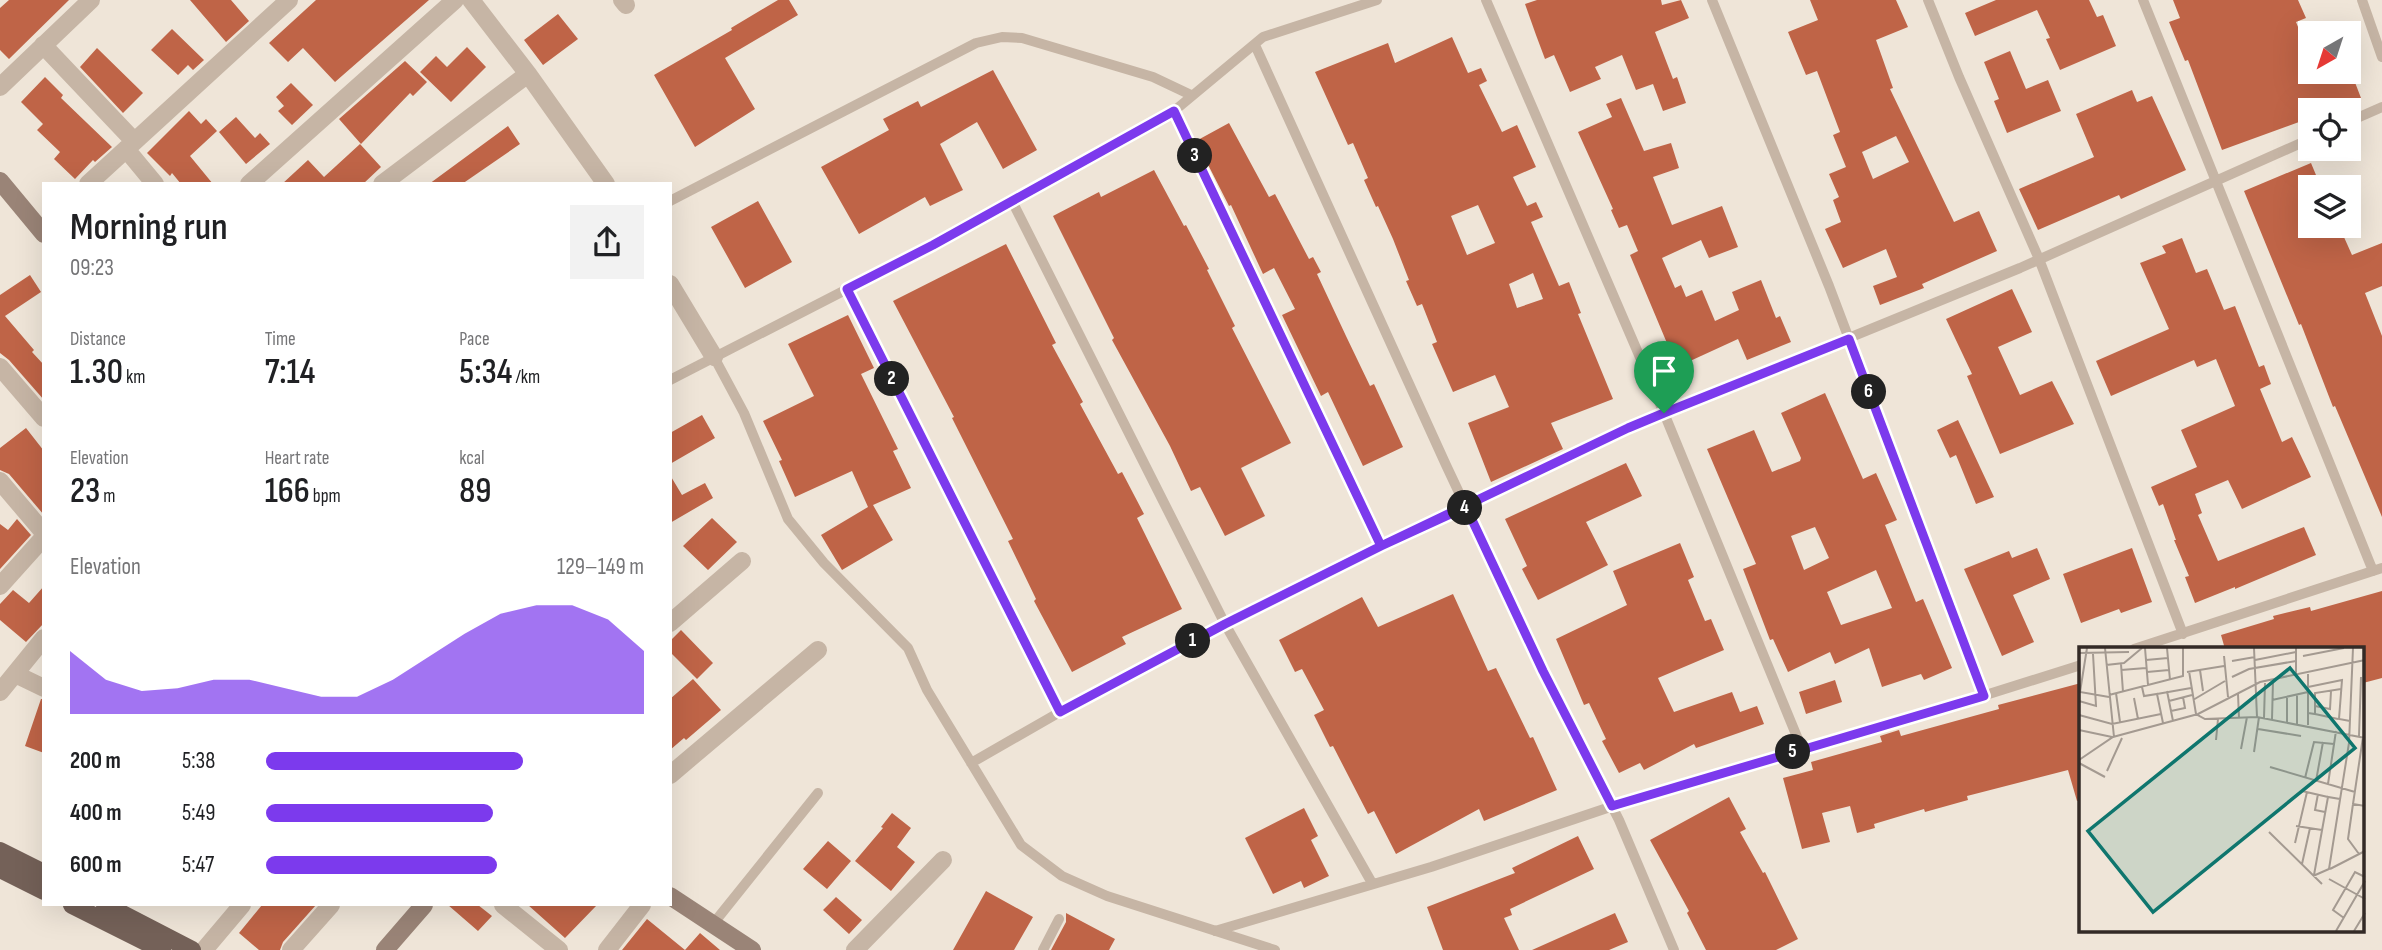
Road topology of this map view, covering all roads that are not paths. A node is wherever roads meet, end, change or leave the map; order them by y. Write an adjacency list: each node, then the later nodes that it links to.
1 (91, 0): 11 (street)
2 (289, 0): 21 (street)
3 (455, 0): 26 (street)
4 (471, 0): 14 (street)
5 (1377, 0): 12 (lane)
6 (1486, 0): 39 (lane)
7 (1712, 0): 35 (lane)
8 (1928, 0): 32 (lane)
9 (2143, 0): 22 (lane)
10 (2361, 0): 13 (lane)
11 (43, 45): 15 (street); 21 (street)
12 (1255, 45): 16 (lane); 42 (lane)
13 (2382, 57)
14 (528, 74): 27 (street); 28 (street)
15 (0, 87)
16 (1191, 95): 18 (lane); 29 (lane)
17 (2382, 107): 19 (lane)
18 (1174, 111): 30 (lane); 45 (lane)
19 (2361, 116)
20 (2298, 144): 22 (lane)
21 (130, 145): 24 (street); 25 (street)
22 (2216, 180): 32 (lane); 47 (lane)
23 (0, 181): 31 (street)
24 (90, 182)
25 (154, 182)
26 (251, 182)
27 (385, 182)
28 (605, 182)
29 (672, 200)
30 (1012, 201): 34 (lane); 50 (lane)
31 (42, 229)
32 (2039, 259): 35 (lane); 51 (lane)
33 (672, 287): 36 (street)
34 (847, 289): 36 (lane); 60 (lane)
35 (1849, 339): 39 (lane); 59 (lane)
36 (714, 357): 38 (lane); 62 (lane)
37 (0, 367): 40 (street)
38 (672, 379)
39 (1664, 413): 42 (lane); 61 (lane)
40 (42, 416)
41 (0, 481): 43 (street)
42 (1466, 507): 45 (lane); 65 (lane)
43 (42, 533)
44 (42, 537): 48 (street)
45 (1381, 546): 50 (lane)
46 (742, 561): 49 (street)
47 (2378, 570): 51 (lane)
48 (0, 586)
49 (672, 621)
50 (1225, 624): 60 (lane); 69 (lane)
51 (2183, 634): 53 (lane)
52 (42, 640): 56 (street)
53 (2141, 647)
54 (818, 650): 63 (street)
55 (2079, 666): 59 (lane)
56 (15, 674): 57 (street); 58 (street)
57 (42, 687)
58 (0, 692)
59 (1984, 696): 61 (lane)
60 (1060, 712): 62 (lane)
61 (1802, 749): 65 (lane)
62 (971, 763): 81 (lane)
63 (672, 773)
64 (818, 793): 80 (lane)
65 (1612, 806): 69 (lane); 93 (lane)
66 (1, 857): 68 (main road); 70 (main road)
67 (943, 860): 90 (street)
68 (42, 872)
69 (1372, 883): 81 (lane)
70 (42, 889)
71 (672, 897): 80 (street)
72 (74, 906): 83 (main road)
73 (107, 906): 84 (main road)
74 (241, 906): 85 (street)
75 (330, 906): 86 (street)
76 (423, 906): 87 (street)
77 (504, 906): 88 (street)
78 (641, 906): 89 (street)
79 (1059, 919): 91 (lane)
80 (713, 924): 82 (street)
81 (1215, 931): 92 (lane)
82 (747, 949)
83 (162, 950)
84 (192, 950)
85 (204, 950)
86 (291, 950)
87 (385, 950)
88 (559, 950)
89 (607, 950)
90 (855, 950)
91 (1043, 950)
92 (1275, 950)
93 (1675, 950)

